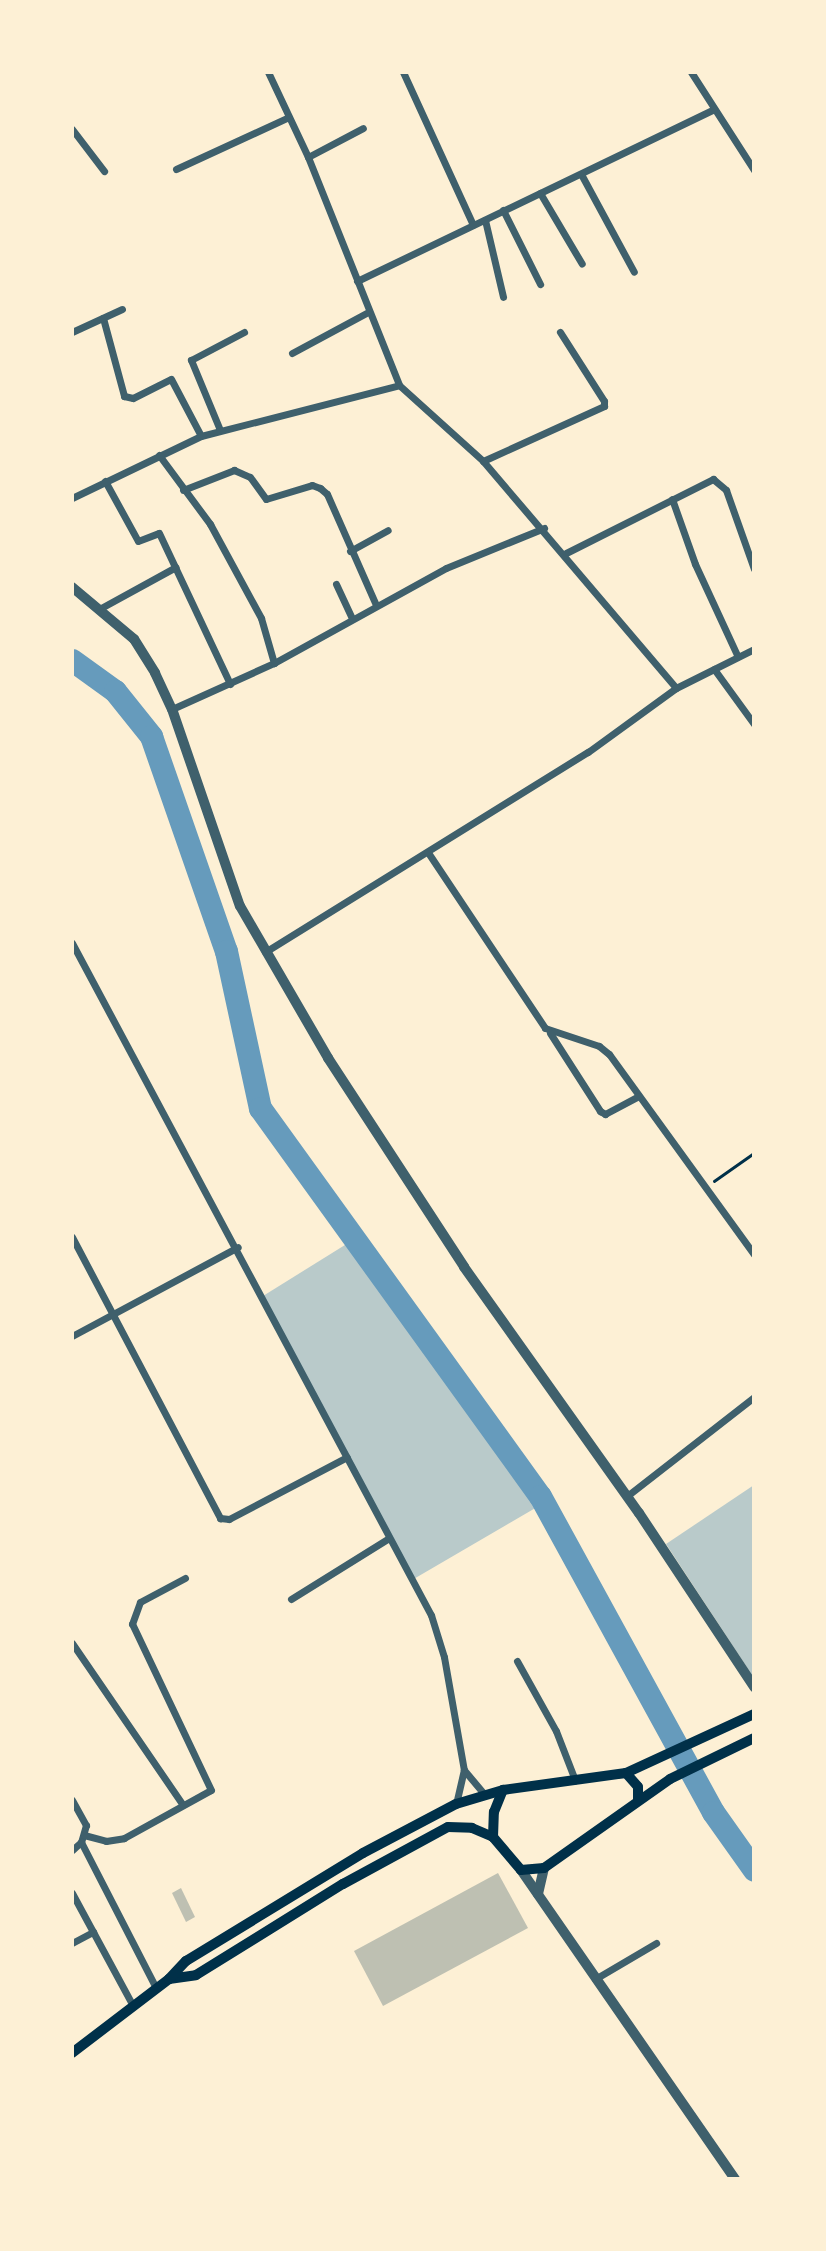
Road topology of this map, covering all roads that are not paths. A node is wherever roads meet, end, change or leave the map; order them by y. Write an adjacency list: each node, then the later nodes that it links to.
1 (268, 72): 5 (street)
2 (403, 72): 16 (street)
3 (691, 72): 4 (street)
4 (714, 109): 10 (street); 12 (street)
5 (289, 117): 8 (street); 9 (street)
6 (363, 128): 8 (street)
7 (72, 129): 11 (street)
8 (308, 157): 19 (street)
9 (176, 169)
10 (754, 170)
11 (104, 171)
12 (581, 174): 13 (street); 18 (street)
13 (540, 193): 14 (street); 17 (street)
14 (503, 211): 15 (street); 20 (street)
15 (485, 220): 16 (street); 21 (street)
16 (473, 225): 19 (street)
17 (582, 264)
18 (635, 272)
19 (357, 281): 23 (street)
20 (540, 284)
21 (503, 297)
22 (122, 309): 24 (street)
23 (369, 312): 28 (street); 29 (street)
24 (103, 318): 25 (street); 31 (street)
25 (72, 332)
26 (244, 332): 30 (street)
27 (560, 332): 33 (street)
28 (292, 353)
29 (399, 385): 30 (street); 33 (street)
30 (220, 430): 31 (street)
31 (201, 436): 32 (street)
32 (159, 455): 34 (street); 35 (street)
33 (483, 461): 38 (street)
34 (105, 481): 36 (street); 42 (street)
35 (183, 490): 40 (street); 51 (street)
36 (72, 498)
37 (672, 499): 41 (street); 43 (street); 50 (street)
38 (544, 528): 41 (street); 46 (street)
39 (388, 530): 40 (street)
40 (350, 551): 46 (street)
41 (566, 553): 54 (street)
42 (176, 567): 47 (street); 53 (street)
43 (754, 569)
44 (335, 583): 48 (street)
45 (72, 587): 47 (street)
46 (376, 605): 48 (street)
47 (101, 608): 55 (street)
48 (352, 618): 51 (street)
49 (754, 649): 50 (street)
50 (738, 657): 52 (street)
51 (274, 663): 53 (street)
52 (714, 669): 54 (street); 56 (street)
53 (230, 684): 55 (street)
54 (676, 688): 57 (street)
55 (172, 709): 59 (street)
56 (754, 724)
57 (429, 854): 59 (street); 60 (street)
58 (72, 943): 63 (street)
59 (267, 951): 69 (street)
60 (550, 1033): 61 (street); 61 (street)
61 (639, 1096): 64 (street)
62 (72, 1237): 65 (street)
63 (238, 1247): 65 (street); 68 (street)
64 (754, 1254)
65 (114, 1313): 66 (street); 68 (street)
66 (72, 1335)
67 (754, 1397): 69 (street)
68 (347, 1457): 70 (street)
69 (629, 1494): 75 (street)
70 (389, 1538): 72 (street); 78 (street)
71 (185, 1578): 86 (street)
72 (290, 1599)
73 (72, 1643): 86 (street)
74 (517, 1661): 80 (street)
75 (754, 1687)
76 (754, 1714): 79 (main road)
77 (754, 1738): 83 (main road)
78 (464, 1770): 82 (street); 85 (street)
79 (626, 1773): 80 (main road); 83 (main road)
80 (575, 1780): 81 (main road)
81 (503, 1790): 82 (main road); 87 (main road)
82 (484, 1794): 85 (main road)
83 (638, 1799): 90 (main road)
84 (72, 1800): 88 (street)
85 (456, 1804): 97 (main road)
86 (183, 1805): 88 (street)
87 (493, 1837): 91 (main road); 97 (main road)
88 (82, 1838): 89 (street); 99 (street)
89 (72, 1850)
90 (544, 1868): 91 (main road); 93 (street)
91 (521, 1870): 93 (street)
92 (72, 1893): 94 (street)
93 (538, 1894): 98 (street)
94 (93, 1932): 95 (street); 100 (street)
95 (72, 1943)
96 (656, 1943): 98 (street)
97 (169, 1979): 99 (main road)
98 (595, 1979): 102 (street)
99 (156, 1988): 100 (main road)
100 (132, 2004): 101 (main road)
101 (72, 2053)
102 (735, 2179)

